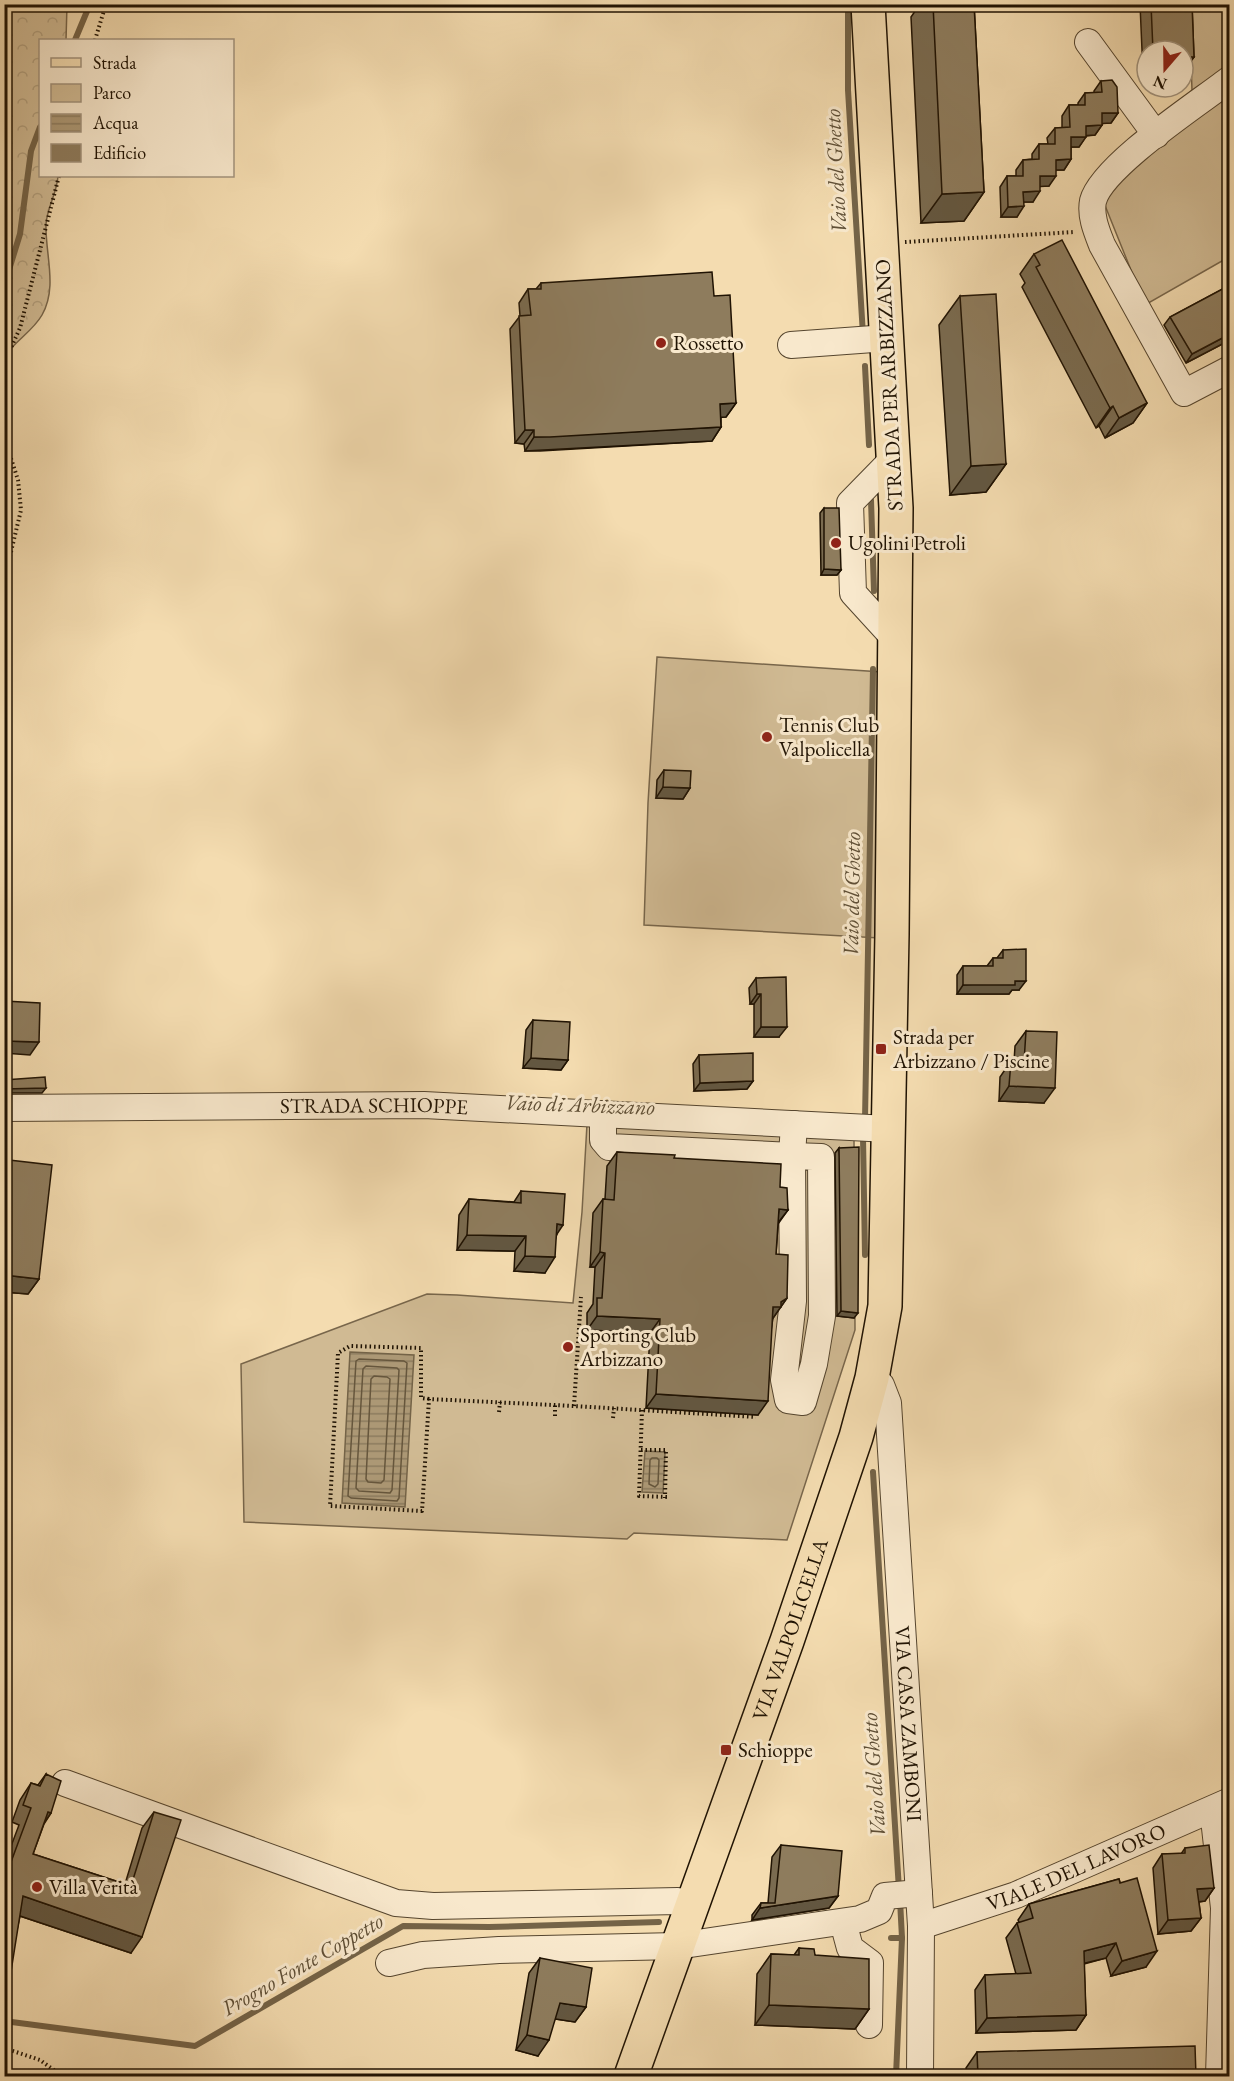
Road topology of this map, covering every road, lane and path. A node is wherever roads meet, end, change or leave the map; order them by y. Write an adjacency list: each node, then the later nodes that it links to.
1 (106, 4): 3 (path)
2 (868, 4): 9 (main road, STRADA PER ARBIZZANO)
3 (95, 39)
4 (1088, 42): 6 (street)
5 (1230, 79): 6 (street)
6 (1156, 135): 8 (street)
7 (59, 177): 12 (path)
8 (1096, 231): 9 (path); 13 (street)
9 (881, 243): 10 (main road, STRADA PER ARBIZZANO)
10 (886, 338): 11 (street); 15 (main road, STRADA PER ARBIZZANO)
11 (791, 345)
12 (4, 363)
13 (1230, 369)
14 (4, 437): 16 (path)
15 (893, 459): 17 (main road, STRADA PER ARBIZZANO); 17 (street)
16 (4, 581)
17 (895, 639): 19 (main road, STRADA PER ARBIZZANO)
18 (4, 1108): 20 (street, STRADA SCHIOPPE)
19 (889, 1129): 20 (street, STRADA SCHIOPPE); 22 (main road, STRADA PER ARBIZZANO)
20 (793, 1138): 20 (street)
21 (581, 1297): 23 (path)
22 (885, 1306): 25 (main road, VIA VALPOLICELLA)
23 (579, 1323): 24 (path); 29 (path)
24 (587, 1323)
25 (872, 1378): 39 (street, VIA CASA ZAMBONI); 40 (main road, VIA VALPOLICELLA)
26 (429, 1399): 26 (path); 27 (path)
27 (500, 1402): 28 (path); 32 (path)
28 (555, 1405): 29 (path); 33 (path)
29 (573, 1406): 30 (path)
30 (614, 1408): 31 (path); 35 (path)
31 (642, 1410): 34 (path); 36 (path)
32 (499, 1412)
33 (555, 1416)
34 (756, 1417)
35 (614, 1418)
36 (640, 1450): 36 (path)
37 (66, 1783): 40 (street)
38 (1221, 1806): 42 (street, VIALE DEL LAVORO); 50 (street)
39 (903, 1895): 41 (street); 42 (street, VIA CASA ZAMBONI)
40 (692, 1905): 43 (main road, VIA VALPOLICELLA)
41 (843, 1922): 43 (street); 45 (street)
42 (921, 1926): 49 (street, VIA CASA ZAMBONI)
43 (677, 1946): 44 (street); 48 (main road, VIA VALPOLICELLA)
44 (389, 1963)
45 (869, 2025)
46 (4, 2048): 47 (path)
47 (62, 2076)
48 (631, 2076)
49 (920, 2076)
50 (1219, 2076)

